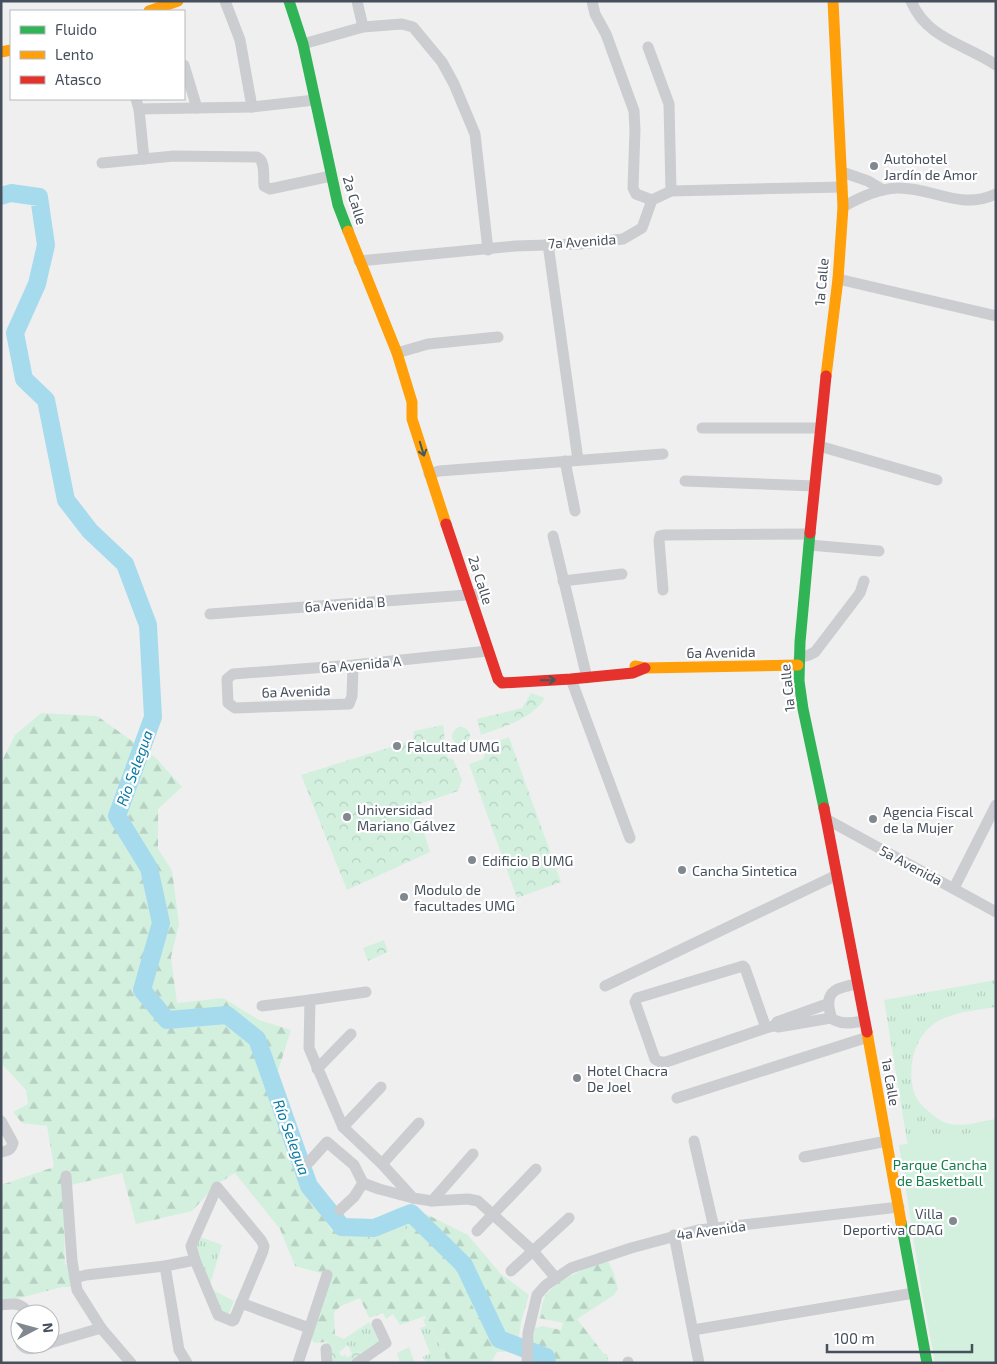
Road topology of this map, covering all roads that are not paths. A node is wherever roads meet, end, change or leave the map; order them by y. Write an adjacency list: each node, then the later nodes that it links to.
1 (225, 1): 16 (street)
2 (289, 1): 10 (main road, 2a Calle)
3 (357, 1): 9 (street)
4 (592, 1): 26 (street)
5 (833, 1): 20 (main road, 1a Calle)
6 (912, 1): 12 (street)
7 (172, 4): 8 (main road)
8 (152, 10)
9 (363, 27): 10 (street); 29 (street)
10 (303, 44): 14 (main road, 2a Calle)
11 (648, 47): 24 (street)
12 (996, 65)
13 (185, 68): 17 (street)
14 (315, 100): 16 (street); 21 (main road, 2a Calle)
15 (138, 104): 17 (street); 18 (street)
16 (252, 107): 17 (street)
17 (197, 108)
18 (144, 159): 19 (street); 21 (street)
19 (102, 163)
20 (842, 172): 22 (main road, 1a Calle); 23 (street)
21 (332, 176): 30 (main road, 2a Calle)
22 (842, 187): 24 (street); 27 (main road, 1a Calle)
23 (883, 190): 25 (street); 27 (street)
24 (671, 191): 26 (street)
25 (995, 195)
26 (652, 200): 28 (street, 7a Avenida)
27 (843, 207): 31 (main road, 1a Calle)
28 (548, 244): 29 (street, 7a Avenida); 39 (street)
29 (488, 250): 30 (street, 7a Avenida)
30 (359, 261): 34 (main road, 2a Calle)
31 (838, 279): 32 (street); 36 (main road, 1a Calle)
32 (996, 316)
33 (498, 338): 34 (street)
34 (397, 353): 41 (main road, 2a Calle)
35 (702, 428): 36 (street)
36 (820, 428): 37 (main road, 1a Calle)
37 (819, 446): 42 (street); 44 (main road, 1a Calle)
38 (663, 454): 39 (street)
39 (578, 460): 40 (street)
40 (565, 461): 41 (street); 45 (street)
41 (434, 473): 53 (main road, 2a Calle)
42 (937, 480)
43 (685, 482): 44 (street)
44 (815, 486): 47 (main road, 1a Calle)
45 (575, 510)
46 (553, 536): 50 (street)
47 (810, 539): 48 (street); 52 (street); 56 (main road, 1a Calle)
48 (879, 551)
49 (622, 574): 50 (street)
50 (563, 580): 59 (street)
51 (864, 582): 56 (street)
52 (664, 590)
53 (475, 595): 54 (street, 6a Avenida B); 55 (main road, 2a Calle); 58 (main road, 2a Calle)
54 (210, 614)
55 (488, 651): 57 (street, 6a Avenida A); 61 (main road, 2a Calle)
56 (799, 661): 59 (main road, 6a Avenida); 64 (main road, 1a Calle)
57 (353, 665): 62 (street, 6a Avenida); 62 (street, 6a Avenida A)
58 (510, 672): 59 (main road, 6a Avenida)
59 (585, 672): 60 (main road, 6a Avenida)
60 (572, 679): 61 (main road, 6a Avenida, one-way to 60); 65 (street)
61 (500, 682)
62 (235, 708)
63 (996, 805): 67 (street)
64 (826, 819): 66 (main road, 1a Calle); 67 (street, 5a Avenida)
65 (630, 838)
66 (837, 875): 69 (main road, 1a Calle); 70 (street)
67 (954, 888): 68 (street, 5a Avenida)
68 (996, 912)
69 (858, 984): 73 (street); 76 (main road, 1a Calle)
70 (605, 986)
71 (366, 992): 72 (street)
72 (310, 1000): 74 (street); 80 (street)
73 (828, 1004): 75 (street); 77 (street)
74 (262, 1006)
75 (831, 1018): 76 (street); 77 (street)
76 (865, 1021): 79 (main road, 1a Calle)
77 (770, 1027): 77 (street)
78 (352, 1034): 80 (street)
79 (868, 1037): 82 (street); 87 (main road, 1a Calle)
80 (317, 1069): 85 (street)
81 (381, 1086): 85 (street)
82 (677, 1098)
83 (1, 1121): 88 (street)
84 (419, 1123): 92 (street)
85 (342, 1127): 92 (street)
86 (694, 1141): 102 (street)
87 (886, 1141): 90 (street); 98 (main road, 1a Calle)
88 (1, 1152)
89 (473, 1154): 97 (street)
90 (804, 1157)
91 (309, 1162): 95 (street)
92 (382, 1164): 96 (street)
93 (536, 1169): 100 (street)
94 (66, 1176): 111 (street)
95 (363, 1183): 96 (street); 99 (street)
96 (413, 1198): 97 (street)
97 (432, 1201): 100 (street)
98 (899, 1206): 102 (street, 4a Avenida); 112 (main road, 1a Calle)
99 (340, 1210)
100 (493, 1213): 103 (street); 105 (street)
101 (569, 1218): 105 (street)
102 (714, 1228): 104 (street, 4a Avenida)
103 (477, 1232)
104 (674, 1235): 110 (street, 4a Avenida); 117 (street)
105 (532, 1251): 108 (street); 110 (street)
106 (195, 1260): 107 (street); 113 (street); 113 (street)
107 (166, 1266): 111 (street); 121 (street)
108 (511, 1271)
109 (327, 1275): 116 (street)
110 (555, 1277): 125 (street, 4a Avenida)
111 (75, 1278): 115 (street)
112 (914, 1292): 117 (street); 127 (main road, 1a Calle)
113 (241, 1303): 116 (street)
114 (377, 1324): 124 (street)
115 (101, 1328): 118 (street); 120 (street)
116 (309, 1328): 122 (street)
117 (693, 1330): 126 (street)
118 (60, 1341)
119 (326, 1349): 123 (street)
120 (131, 1363)
121 (187, 1363)
122 (298, 1363)
123 (327, 1363)
124 (357, 1363)
125 (527, 1363)
126 (699, 1363)
127 (927, 1363)

